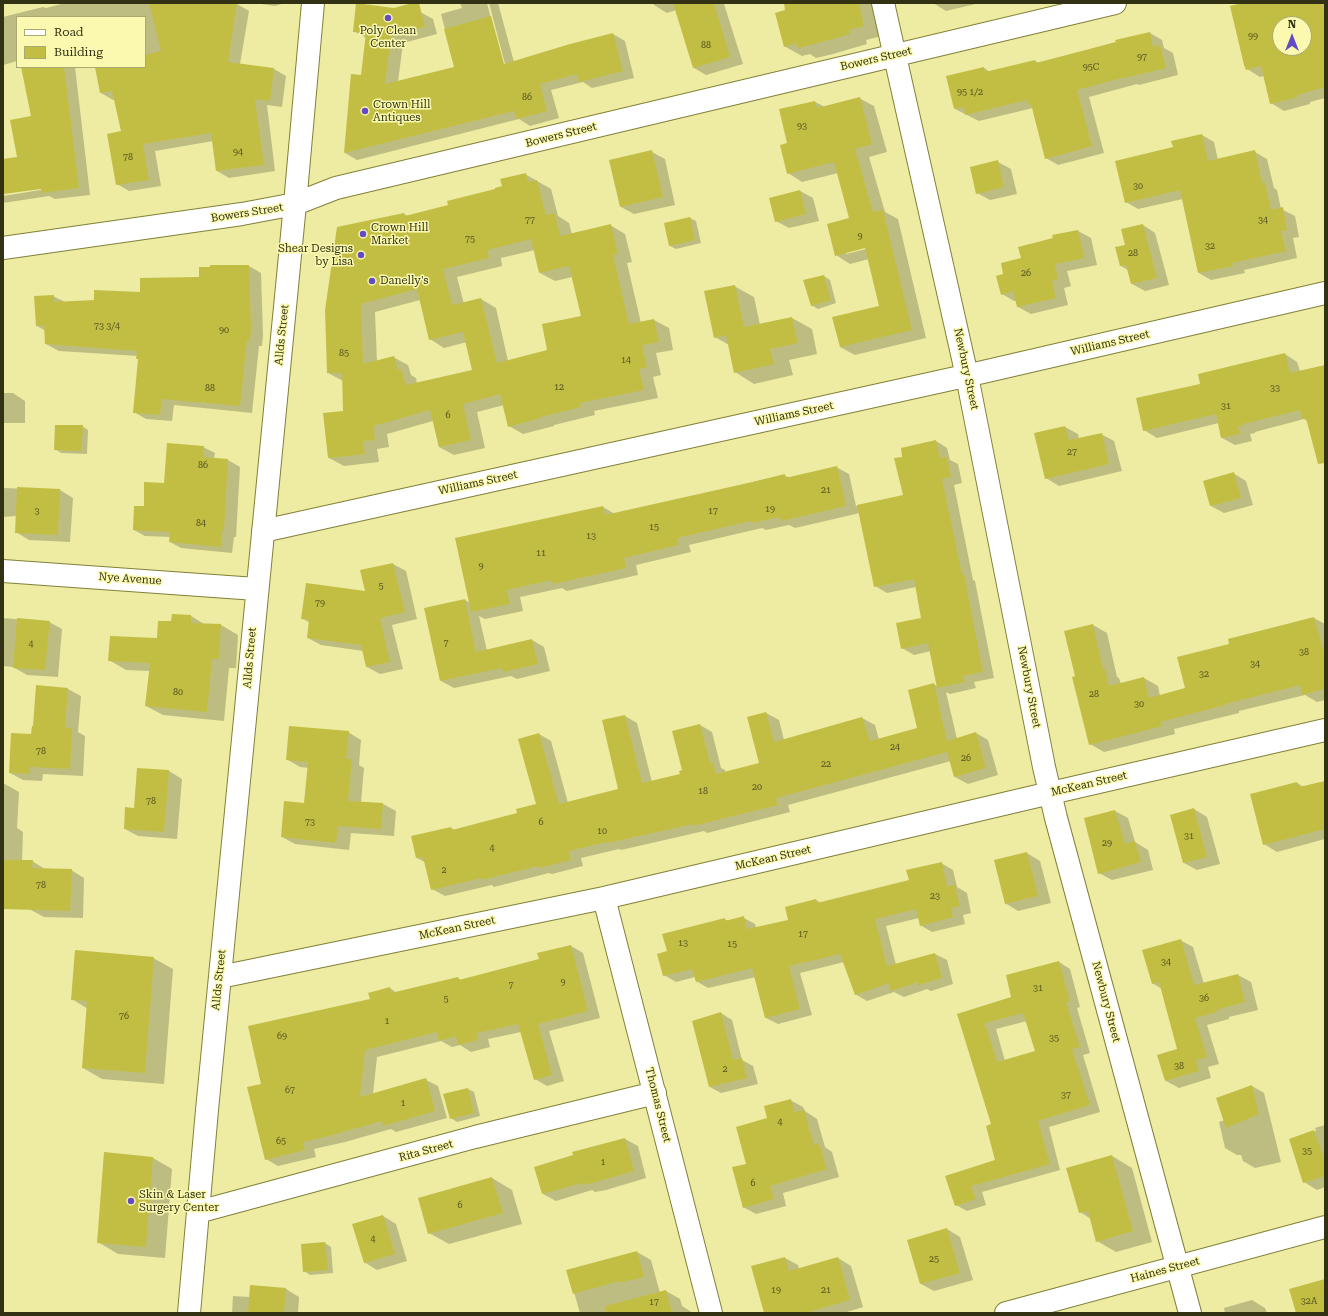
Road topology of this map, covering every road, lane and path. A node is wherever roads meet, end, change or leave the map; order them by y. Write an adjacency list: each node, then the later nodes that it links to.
1 (313, 3): 5 (street, Allds Street)
2 (883, 3): 4 (street, Newbury Street)
3 (1115, 3): 4 (street, Bowers Street)
4 (895, 54): 5 (street, Bowers Street); 8 (street, Newbury Street)
5 (295, 204): 6 (street, Bowers Street); 9 (street, Allds Street)
6 (3, 248)
7 (1325, 293): 8 (street, Williams Street)
8 (967, 376): 9 (street, Williams Street); 13 (street, Newbury Street)
9 (263, 531): 11 (street, Allds Street)
10 (3, 571): 11 (street, Nye Avenue)
11 (256, 589): 15 (street, Allds Street)
12 (1325, 730): 13 (street, McKean Street)
13 (1050, 793): 14 (street, McKean Street); 19 (street, Newbury Street)
14 (604, 898): 15 (street, McKean Street); 16 (street, Thomas Street)
15 (220, 977): 17 (street, Allds Street)
16 (655, 1093): 17 (street, Rita Street); 21 (street, Thomas Street)
17 (198, 1212): 20 (street, Allds Street)
18 (1325, 1227): 19 (street, Haines Street)
19 (1177, 1267): 22 (street, Haines Street); 23 (street, Newbury Street)
20 (189, 1313)
21 (712, 1313)
22 (1006, 1313)
23 (1190, 1313)

